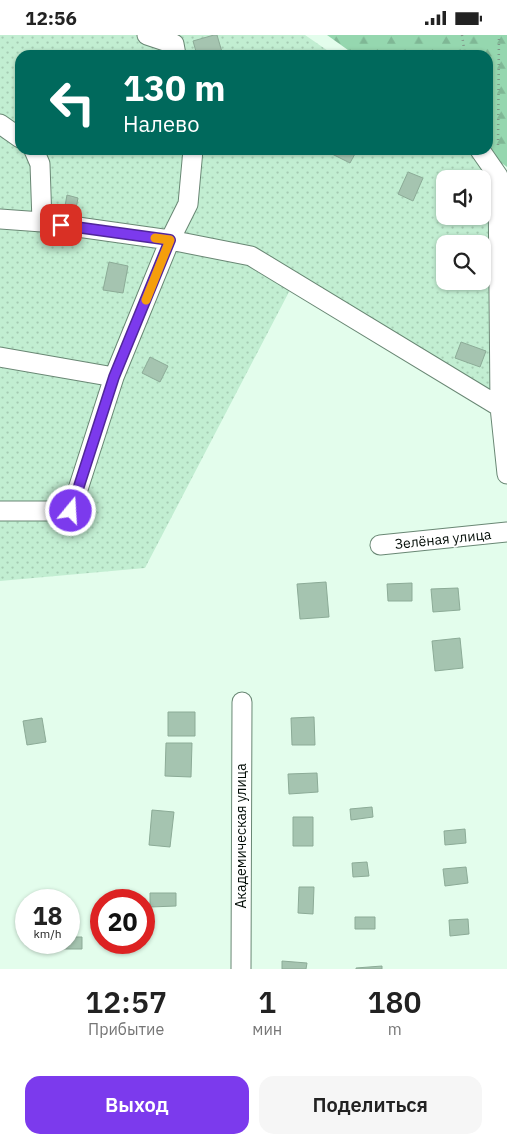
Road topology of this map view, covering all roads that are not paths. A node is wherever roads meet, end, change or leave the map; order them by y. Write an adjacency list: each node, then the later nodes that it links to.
1 (147, 35): 2 (street)
2 (175, 50)
3 (0, 124): 4 (street)
4 (15, 134)
5 (36, 155): 9 (street)
6 (193, 155): 10 (street)
7 (491, 155): 13 (street)
8 (0, 219): 9 (street)
9 (42, 222): 10 (street)
10 (170, 240): 12 (street); 13 (street)
11 (0, 357): 12 (street)
12 (114, 377): 15 (street)
13 (500, 407): 14 (street)
14 (507, 474)
15 (0, 511)
16 (507, 533): 17 (street, Зелёная улица)
17 (380, 545)
18 (242, 702): 19 (street, Академическая улица)
19 (241, 969)

